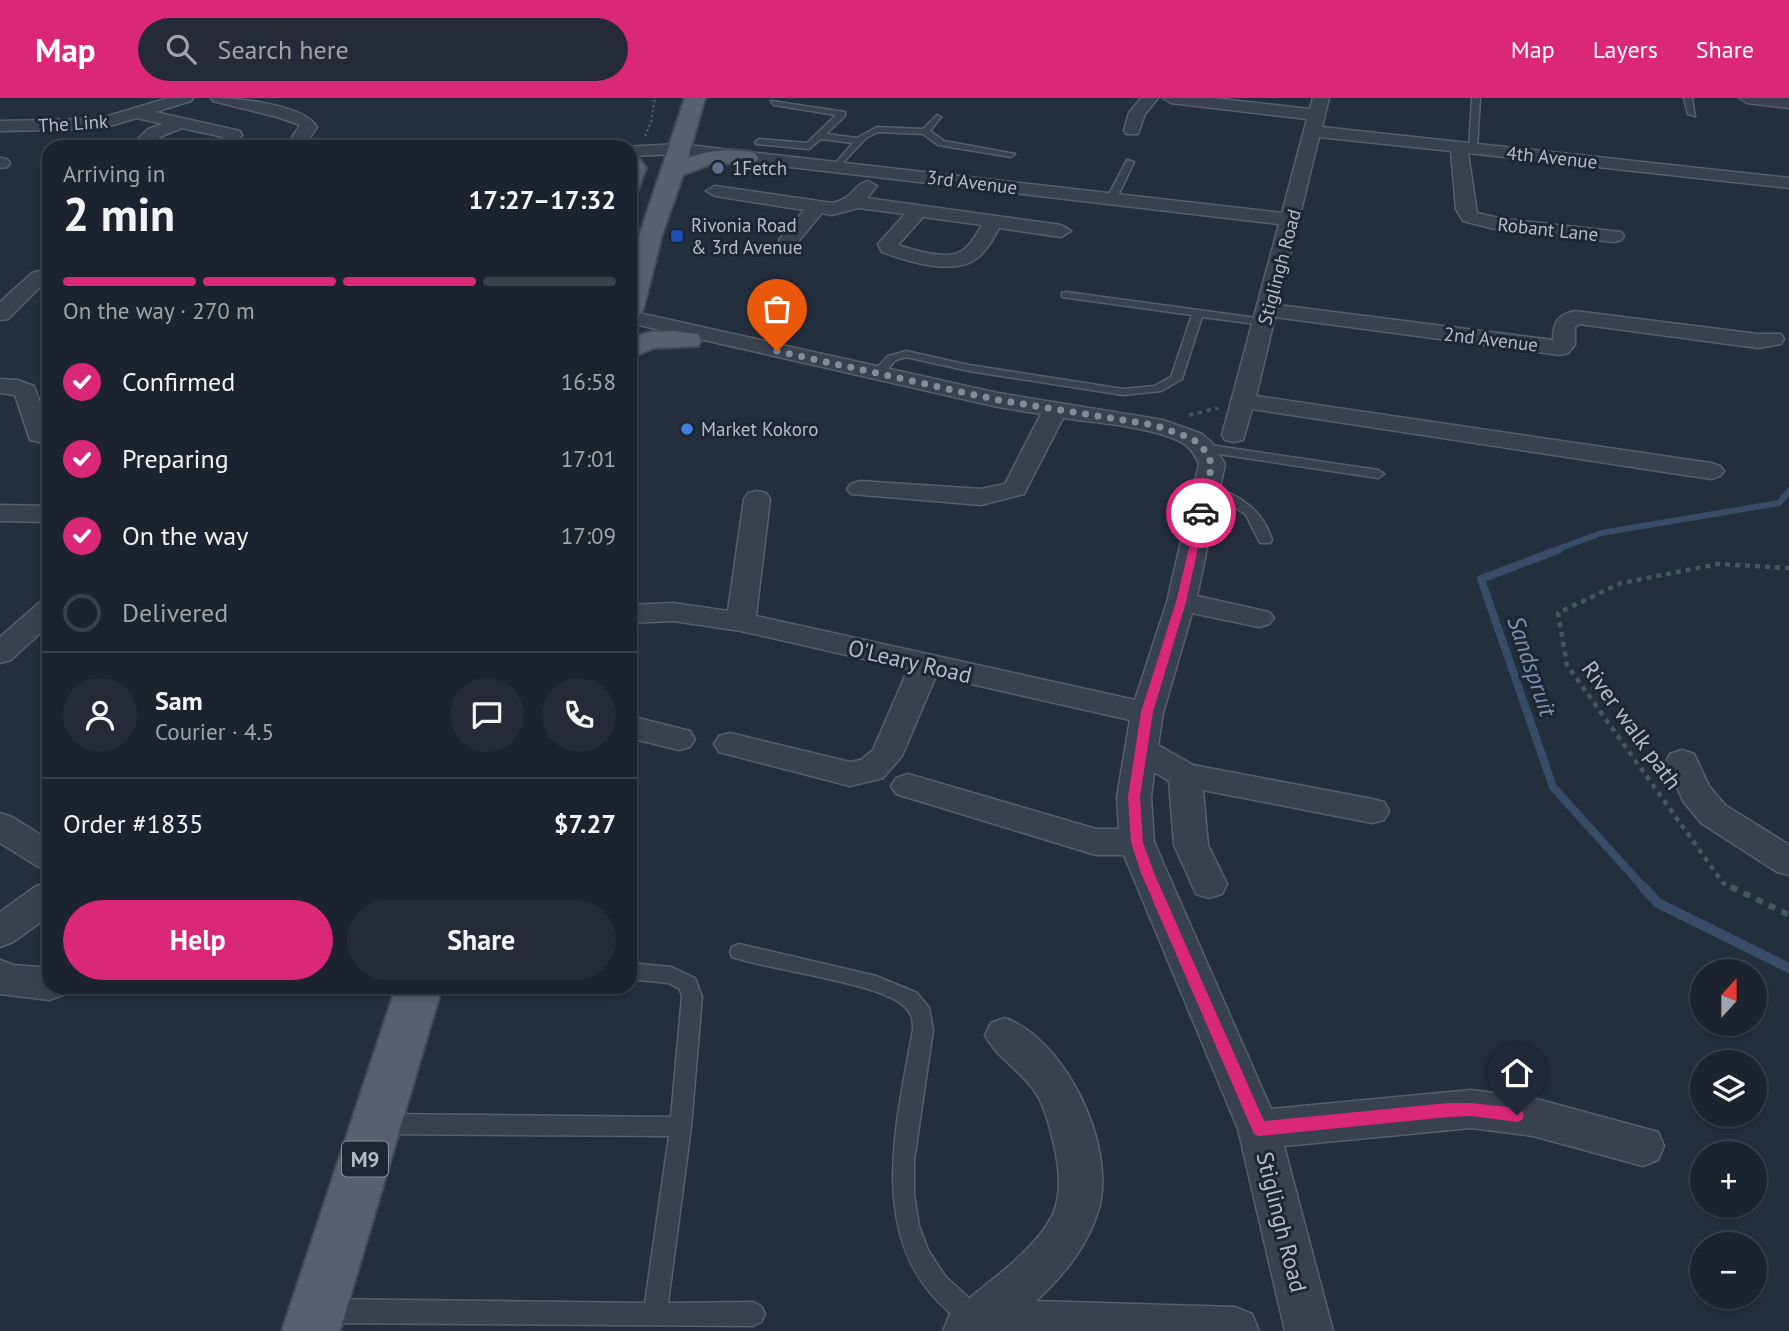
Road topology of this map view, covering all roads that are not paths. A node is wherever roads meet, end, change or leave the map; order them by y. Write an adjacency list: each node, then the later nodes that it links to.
1 (185, 98): 13 (street, The Link)
2 (219, 98): 25 (street)
3 (695, 98): 32 (main road)
4 (838, 98): 5 (lane)
5 (856, 98)
6 (1150, 98): 20 (street)
7 (1171, 98): 15 (street, 4th Avenue)
8 (1476, 98): 29 (lane)
9 (1688, 98): 14 (lane)
10 (1747, 98): 12 (street)
11 (774, 103): 22 (lane)
12 (1789, 103)
13 (138, 113): 17 (street); 19 (street, The Link)
14 (1692, 114)
15 (1317, 115): 29 (street, 4th Avenue); 43 (street, Stiglingh Road)
16 (937, 117): 21 (lane)
17 (177, 124): 23 (street); 24 (street)
18 (662, 124): 27 (main road)
19 (0, 126)
20 (1132, 130)
21 (925, 132): 26 (lane); 31 (lane)
22 (821, 136): 26 (lane); 30 (lane)
23 (145, 140)
24 (230, 140)
25 (301, 140)
26 (859, 141): 34 (lane)
27 (649, 143): 28 (street); 32 (street); 36 (main road)
28 (637, 148)
29 (1466, 148): 37 (street, 4th Avenue); 46 (street, Robant Lane)
30 (753, 150): 32 (main road); 34 (street, 3rd Avenue)
31 (1011, 154)
32 (677, 160): 51 (main road)
33 (1130, 162): 39 (lane)
34 (836, 166): 35 (street, 3rd Avenue)
35 (880, 171): 39 (street, 3rd Avenue); 40 (street)
36 (637, 180)
37 (1789, 183)
38 (715, 191): 41 (street)
39 (1112, 198): 43 (street, 3rd Avenue)
40 (856, 202): 41 (street); 42 (street)
41 (818, 206): 47 (street)
42 (918, 211): 44 (street); 44 (street)
43 (1291, 220): 55 (street, Stiglingh Road)
44 (994, 221): 45 (street)
45 (1061, 231)
46 (1614, 236)
47 (789, 240)
48 (13, 277): 49 (street)
49 (42, 277)
50 (42, 279): 54 (street)
51 (637, 284)
52 (1066, 295): 53 (lane)
53 (1198, 313): 55 (lane); 61 (lane)
54 (0, 314)
55 (1266, 316): 58 (street, 2nd Avenue); 64 (street, Stiglingh Road)
56 (637, 319): 61 (street)
57 (637, 328): 59 (street)
58 (1773, 339)
59 (688, 340): 60 (main road); 63 (street)
60 (637, 346)
61 (878, 373): 63 (street)
62 (0, 386): 66 (street)
63 (998, 400): 65 (street)
64 (1243, 401): 67 (street, Stiglingh Road); 69 (street)
65 (1055, 409): 68 (street); 71 (street)
66 (42, 419)
67 (1234, 435)
68 (1203, 448): 70 (lane); 72 (street, Stiglingh Road)
69 (1711, 471)
70 (1378, 474)
71 (860, 489)
72 (1207, 489): 76 (lane); 77 (street, Stiglingh Road)
73 (757, 499): 81 (street)
74 (0, 513): 75 (street)
75 (42, 514)
76 (1265, 540)
77 (1181, 602): 80 (street); 84 (street, Stiglingh Road)
78 (637, 614): 81 (street, O'Leary Road)
79 (42, 617): 82 (street)
80 (1259, 618)
81 (741, 622): 83 (street, O'Leary Road)
82 (0, 653)
83 (925, 665): 84 (street, O'Leary Road); 87 (street)
84 (1147, 712): 88 (street, Stiglingh Road)
85 (637, 729): 86 (street)
86 (679, 739)
87 (730, 744)
88 (1141, 750): 90 (street); 94 (street, Stiglingh Road)
89 (1682, 762): 96 (street)
90 (1185, 775): 92 (street); 97 (street)
91 (908, 786): 94 (street)
92 (1372, 811)
93 (0, 826): 95 (street)
94 (1137, 842): 108 (street, Stiglingh Road)
95 (42, 853)
96 (1789, 862)
97 (1209, 884)
98 (42, 901): 99 (street)
99 (0, 932)
100 (740, 952): 113 (lane)
101 (637, 972): 107 (lane)
102 (0, 976): 103 (street)
103 (42, 983)
104 (417, 994): 106 (main road, M9)
105 (1005, 1035): 113 (street)
106 (376, 1124): 107 (lane); 112 (main road, M9)
107 (681, 1127): 111 (lane)
108 (1259, 1129): 109 (street); 115 (street, Stiglingh Road)
109 (1643, 1146)
110 (753, 1314): 111 (lane)
111 (655, 1315): 112 (lane)
112 (314, 1321)
113 (972, 1326): 114 (street)
114 (1235, 1331)
115 (1309, 1331)

